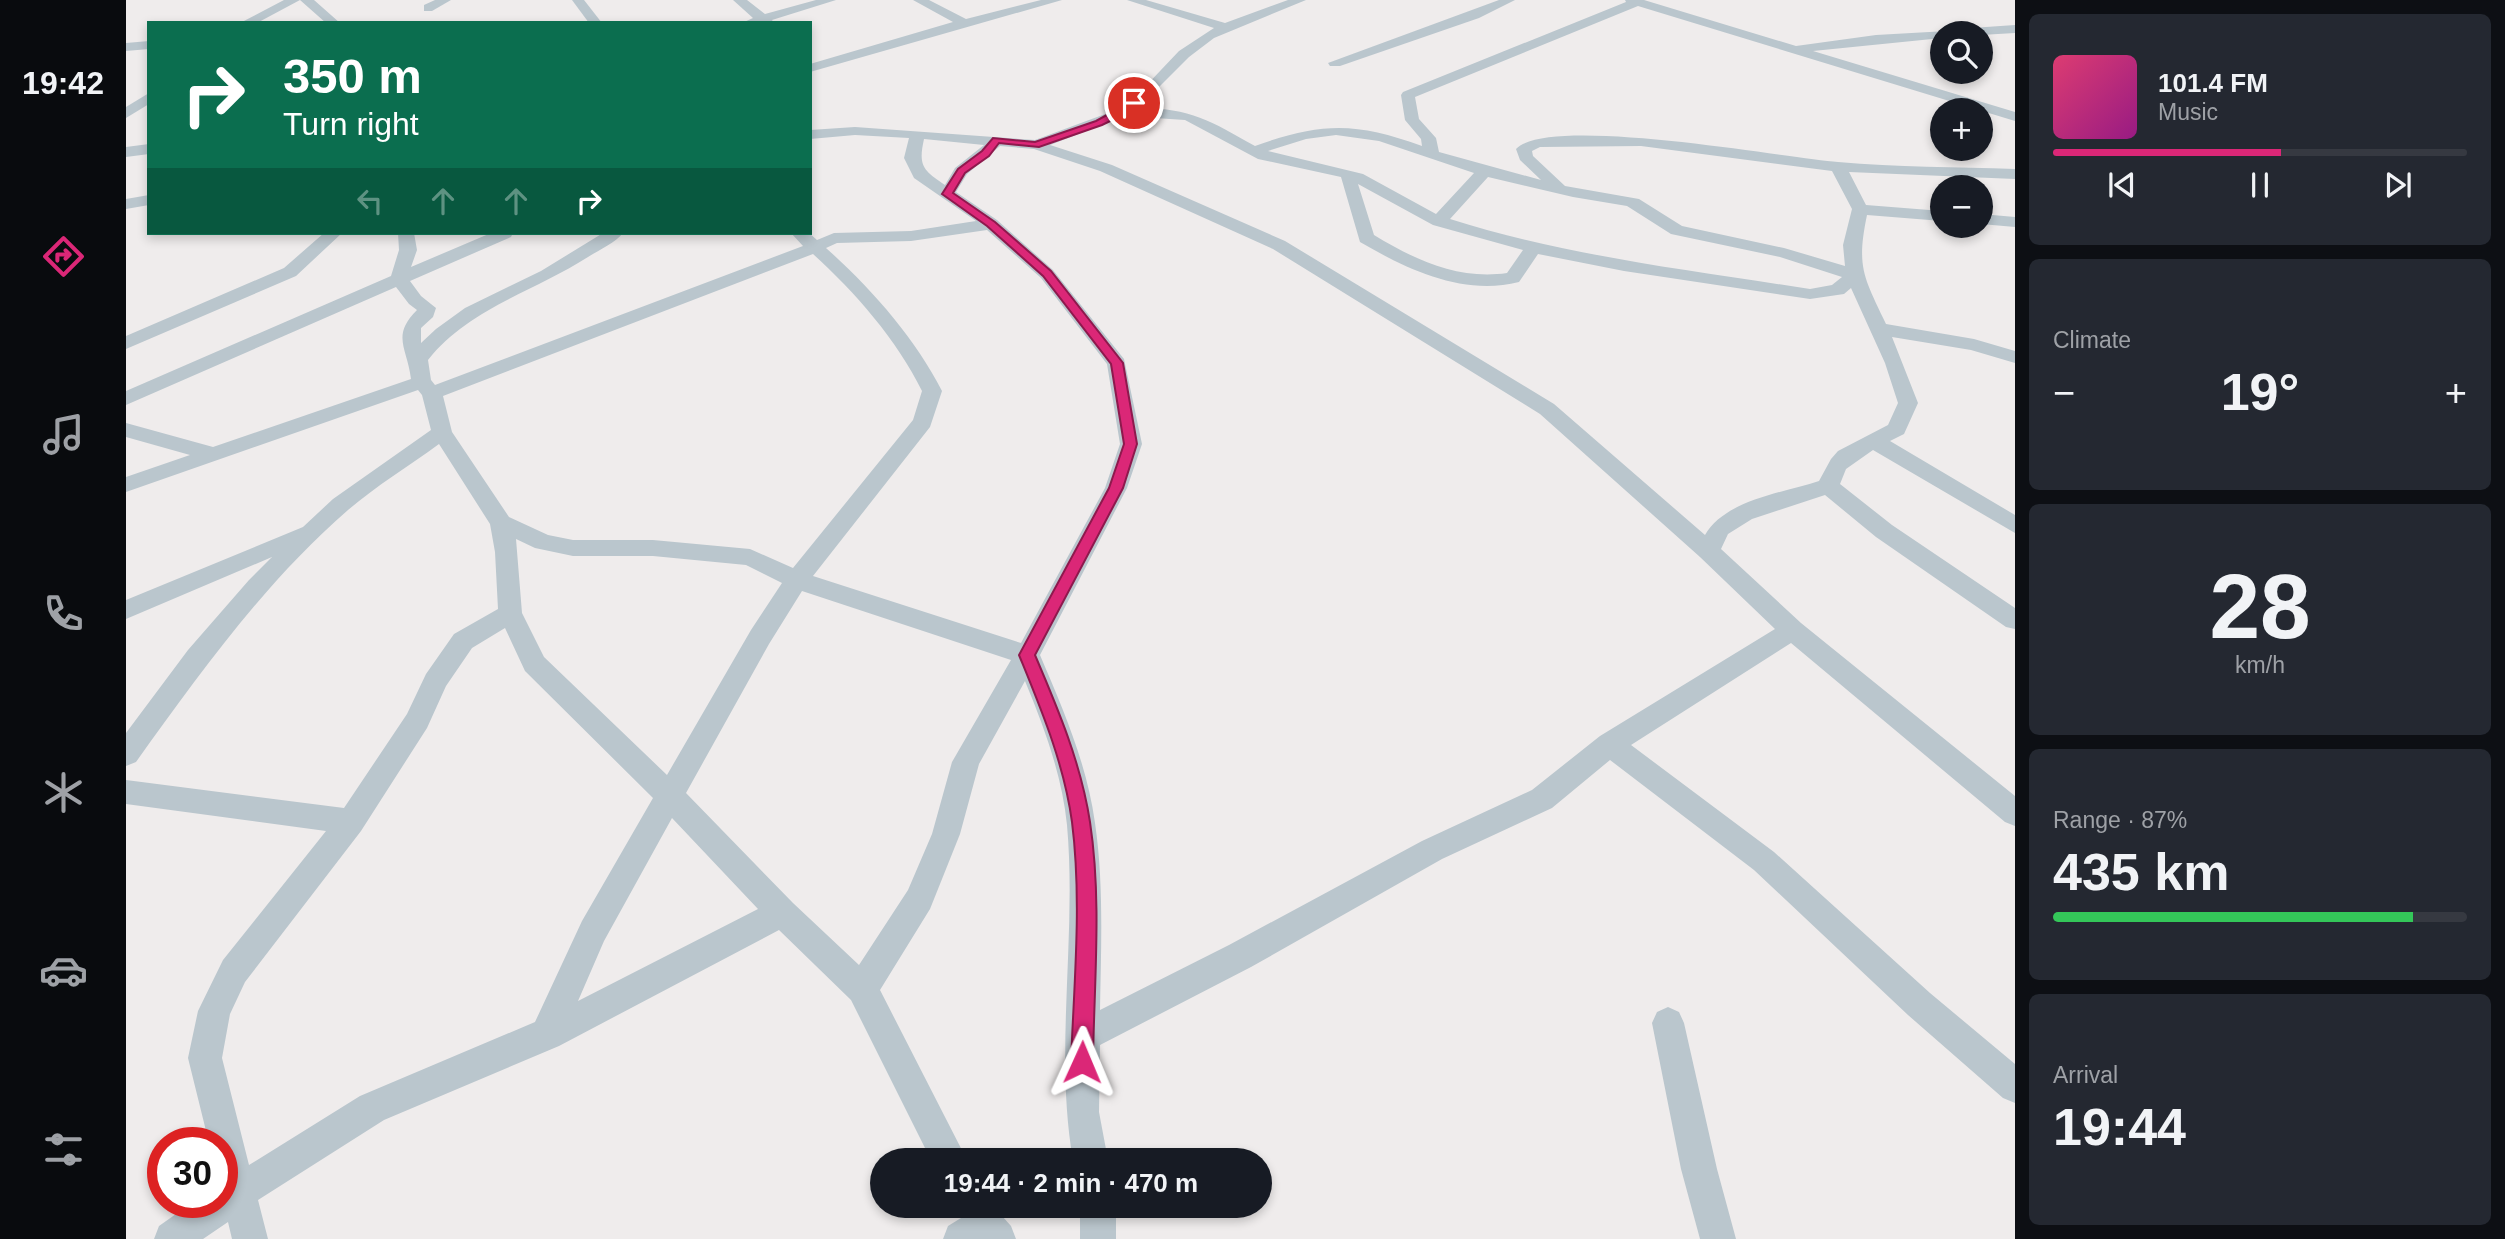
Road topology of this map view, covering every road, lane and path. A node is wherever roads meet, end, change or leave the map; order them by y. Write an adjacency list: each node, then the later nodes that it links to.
1 (306, 0): 16 (street)
2 (445, 0): 13 (street)
3 (578, 0): 17 (street)
4 (739, 0): 14 (street)
5 (830, 0): 14 (street)
6 (919, 0): 18 (street)
7 (1056, 0): 18 (street)
8 (1133, 0): 19 (street)
9 (1300, 0): 19 (street)
10 (1509, 0): 26 (street)
11 (290, 1): 15 (street)
12 (1634, 1): 25 (street); 39 (street)
13 (428, 8)
14 (766, 20)
15 (250, 21)
16 (332, 21)
17 (594, 21)
18 (964, 23): 27 (street)
19 (1225, 27): 29 (street)
20 (2015, 29): 21 (street)
21 (1993, 31)
22 (1930, 35): 25 (street)
23 (147, 45): 24 (street)
24 (126, 47)
25 (1793, 50): 31 (street)
26 (1335, 63)
27 (812, 66)
28 (147, 98): 30 (street)
29 (1122, 112): 35 (street); 38 (street)
30 (126, 114)
31 (2015, 117)
32 (918, 134): 33 (street); 34 (street); 45 (street)
33 (812, 135)
34 (997, 140): 35 (street); 45 (street)
35 (1035, 145): 77 (street)
36 (147, 149): 37 (street)
37 (126, 152)
38 (1254, 152): 39 (street); 43 (street)
39 (1432, 153): 41 (street)
40 (1838, 167): 42 (street); 44 (street); 48 (street)
41 (1485, 170): 44 (street); 51 (street)
42 (2015, 174)
43 (1348, 175): 51 (street); 59 (street)
44 (1539, 178): 60 (street)
45 (947, 194): 53 (street)
46 (147, 200): 47 (street)
47 (126, 204)
48 (1860, 209): 49 (street); 60 (street)
49 (1930, 215)
50 (1993, 220): 52 (street)
51 (1439, 221): 59 (street)
52 (2015, 222)
53 (991, 224): 58 (street); 83 (street)
54 (332, 235): 63 (street)
55 (406, 235): 61 (street)
56 (500, 235): 61 (street)
57 (612, 235): 65 (street)
58 (806, 240): 66 (street); 78 (street)
59 (1533, 248): 60 (street)
60 (1854, 275): 62 (street)
61 (399, 279): 65 (street); 67 (street)
62 (1881, 329): 64 (street); 70 (street)
63 (126, 343)
64 (2015, 357)
65 (418, 359): 66 (street)
66 (427, 388): 69 (street); 71 (street)
67 (126, 399)
68 (126, 430): 71 (street)
69 (442, 432): 74 (street); 76 (street)
70 (1876, 442): 73 (street); 75 (street)
71 (216, 455): 72 (street)
72 (126, 485)
73 (1828, 485): 77 (street); 81 (street)
74 (501, 523): 78 (street); 80 (street)
75 (2015, 525)
76 (318, 528): 79 (street); 85 (street)
77 (1708, 551): 82 (street)
78 (797, 580): 83 (street); 87 (street)
79 (126, 610)
80 (510, 612): 87 (street); 89 (street)
81 (2015, 621)
82 (1793, 630): 84 (street); 88 (street)
83 (1027, 655): 91 (street); 94 (street)
84 (1610, 744): 94 (street); 95 (street)
85 (126, 754)
86 (126, 792): 89 (street)
87 (670, 796): 90 (street); 93 (street)
88 (2015, 813)
89 (351, 822): 98 (street)
90 (782, 913): 91 (street); 93 (street)
91 (862, 989): 96 (street)
92 (1668, 1023): 103 (street)
93 (547, 1034): 98 (street)
94 (1082, 1037): 97 (street)
95 (2015, 1086)
96 (944, 1148)
97 (1088, 1148)
98 (239, 1192): 100 (street); 101 (street)
99 (1098, 1218): 102 (street)
100 (172, 1239)
101 (250, 1239)
102 (1098, 1239)
103 (1718, 1239)

